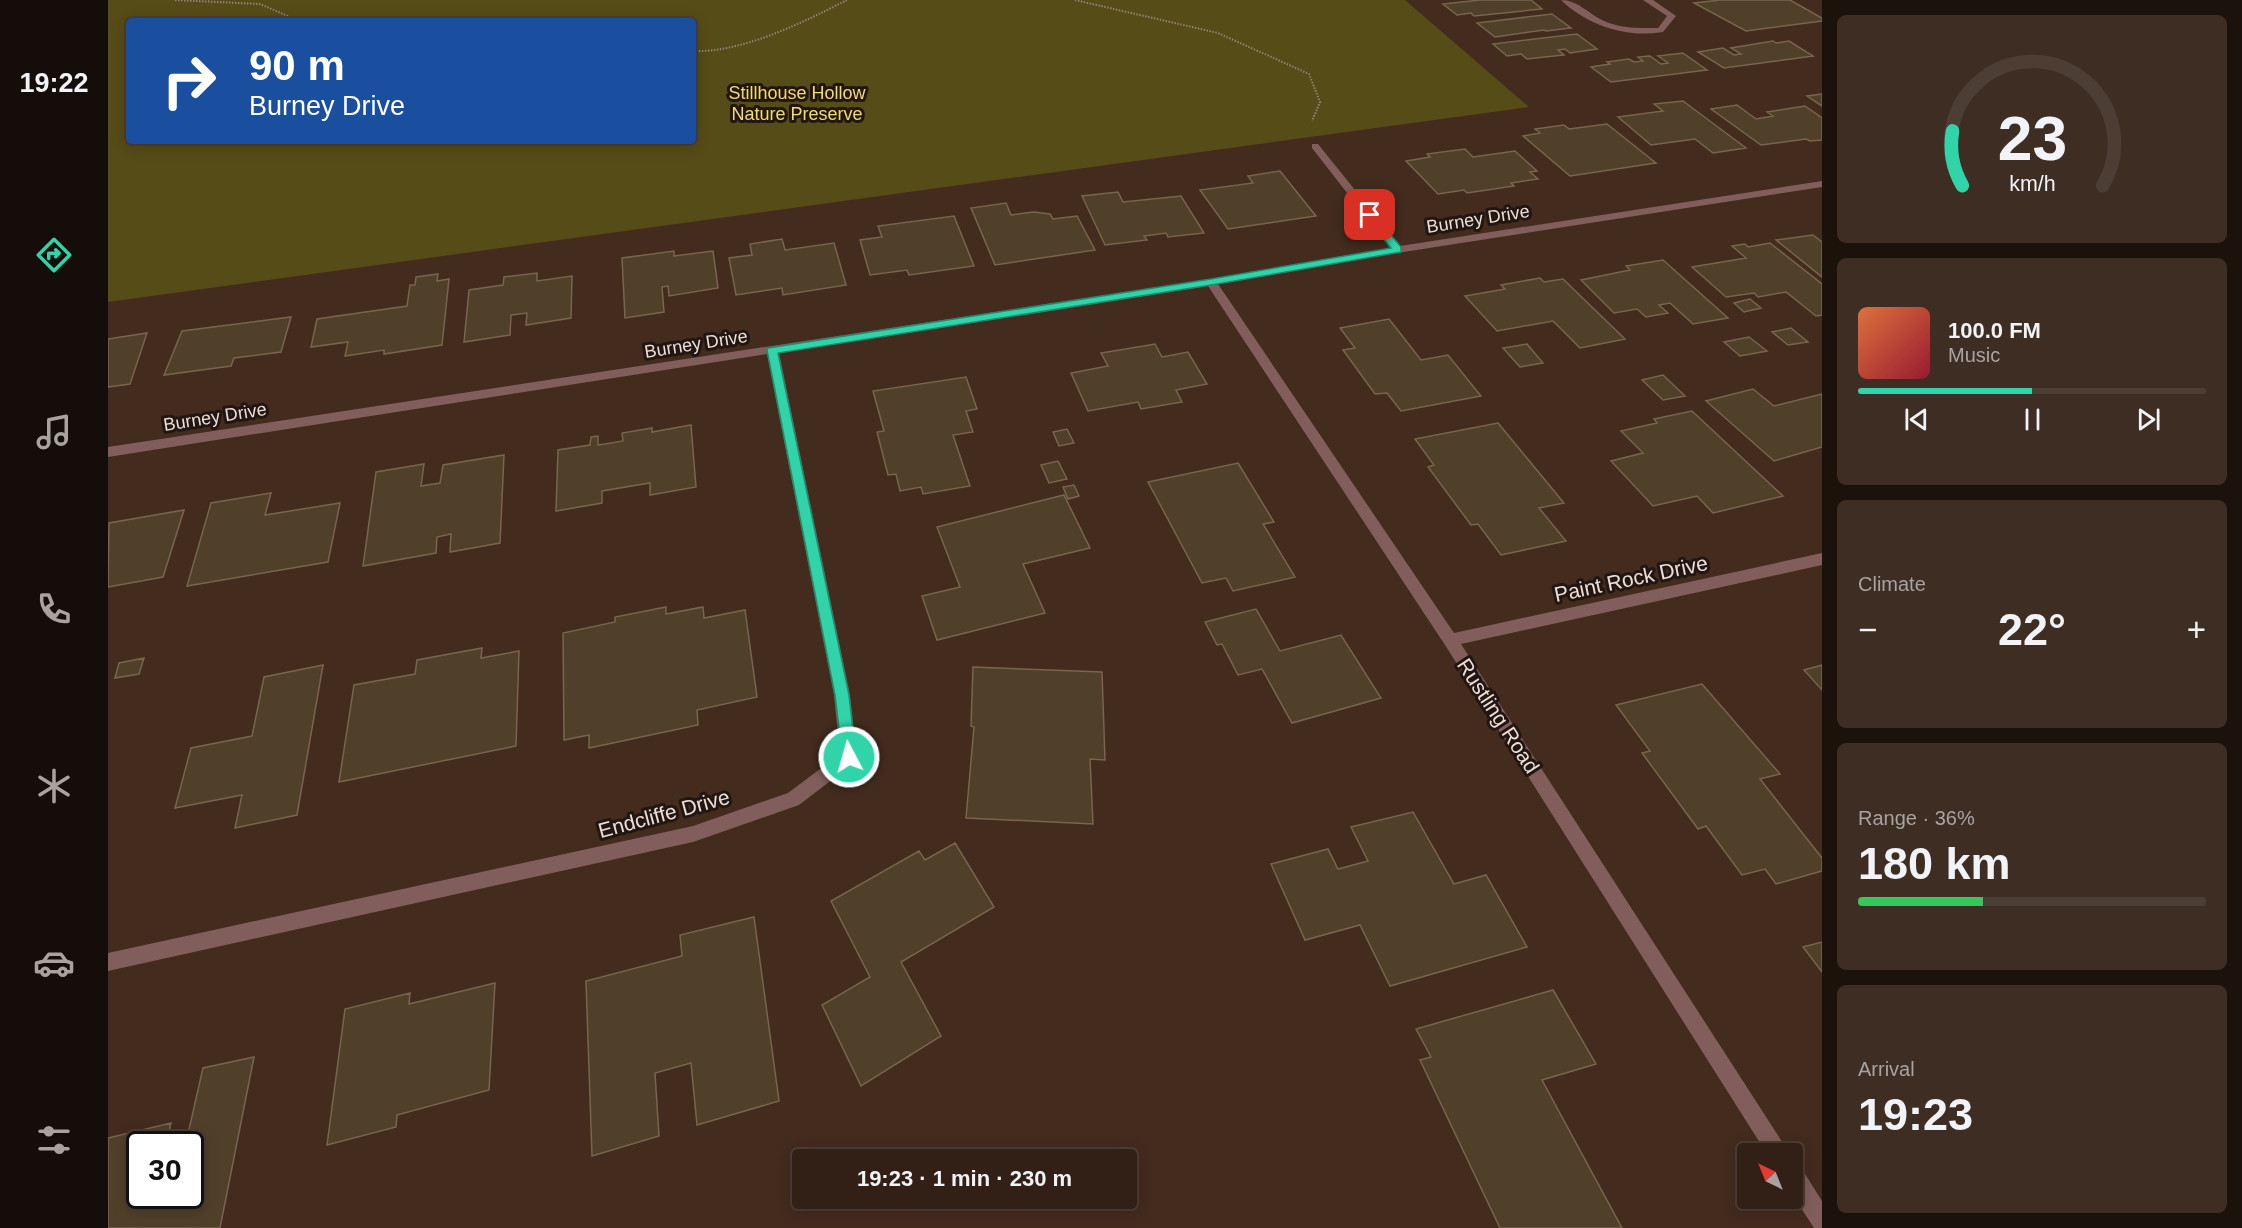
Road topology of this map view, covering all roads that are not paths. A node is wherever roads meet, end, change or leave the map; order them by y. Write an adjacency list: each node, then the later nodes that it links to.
1 (1565, 0): 2 (street)
2 (1647, 0)
3 (1315, 146): 5 (street)
4 (1822, 184): 5 (street, Burney Drive)
5 (1397, 250): 6 (street, Burney Drive)
6 (1211, 282): 7 (street, Burney Drive); 10 (street, Rustling Road)
7 (772, 350): 8 (street, Burney Drive); 11 (street, Endcliffe Drive)
8 (108, 452)
9 (1822, 559): 10 (street, Paint Rock Drive)
10 (1450, 640): 12 (street, Rustling Road)
11 (108, 962)
12 (1773, 1143)
13 (1803, 1191): 14 (street)
14 (1822, 1220)

